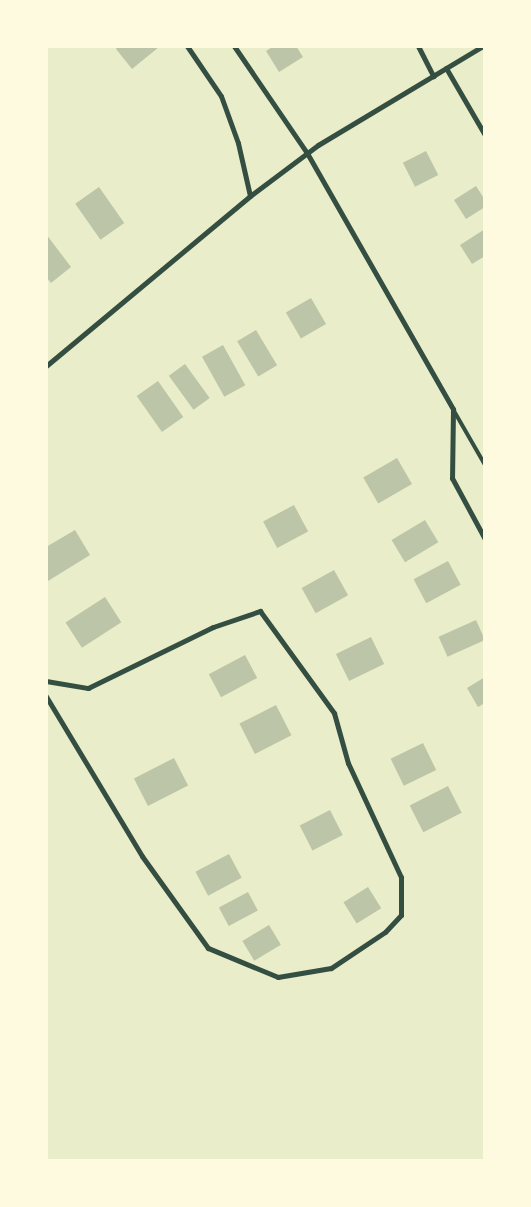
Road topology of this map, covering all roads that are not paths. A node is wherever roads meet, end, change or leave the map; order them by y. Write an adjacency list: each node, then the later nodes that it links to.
1 (187, 46): 9 (street)
2 (234, 46): 8 (street)
3 (418, 46): 6 (street)
4 (483, 46): 5 (street)
5 (446, 68): 6 (street); 7 (street)
6 (433, 76): 8 (street)
7 (485, 135)
8 (307, 153): 9 (street); 11 (street)
9 (250, 196): 10 (street)
10 (46, 366)
11 (453, 409): 12 (lane); 13 (street)
12 (485, 465)
13 (485, 539)
14 (46, 680): 15 (street)
15 (46, 696)

